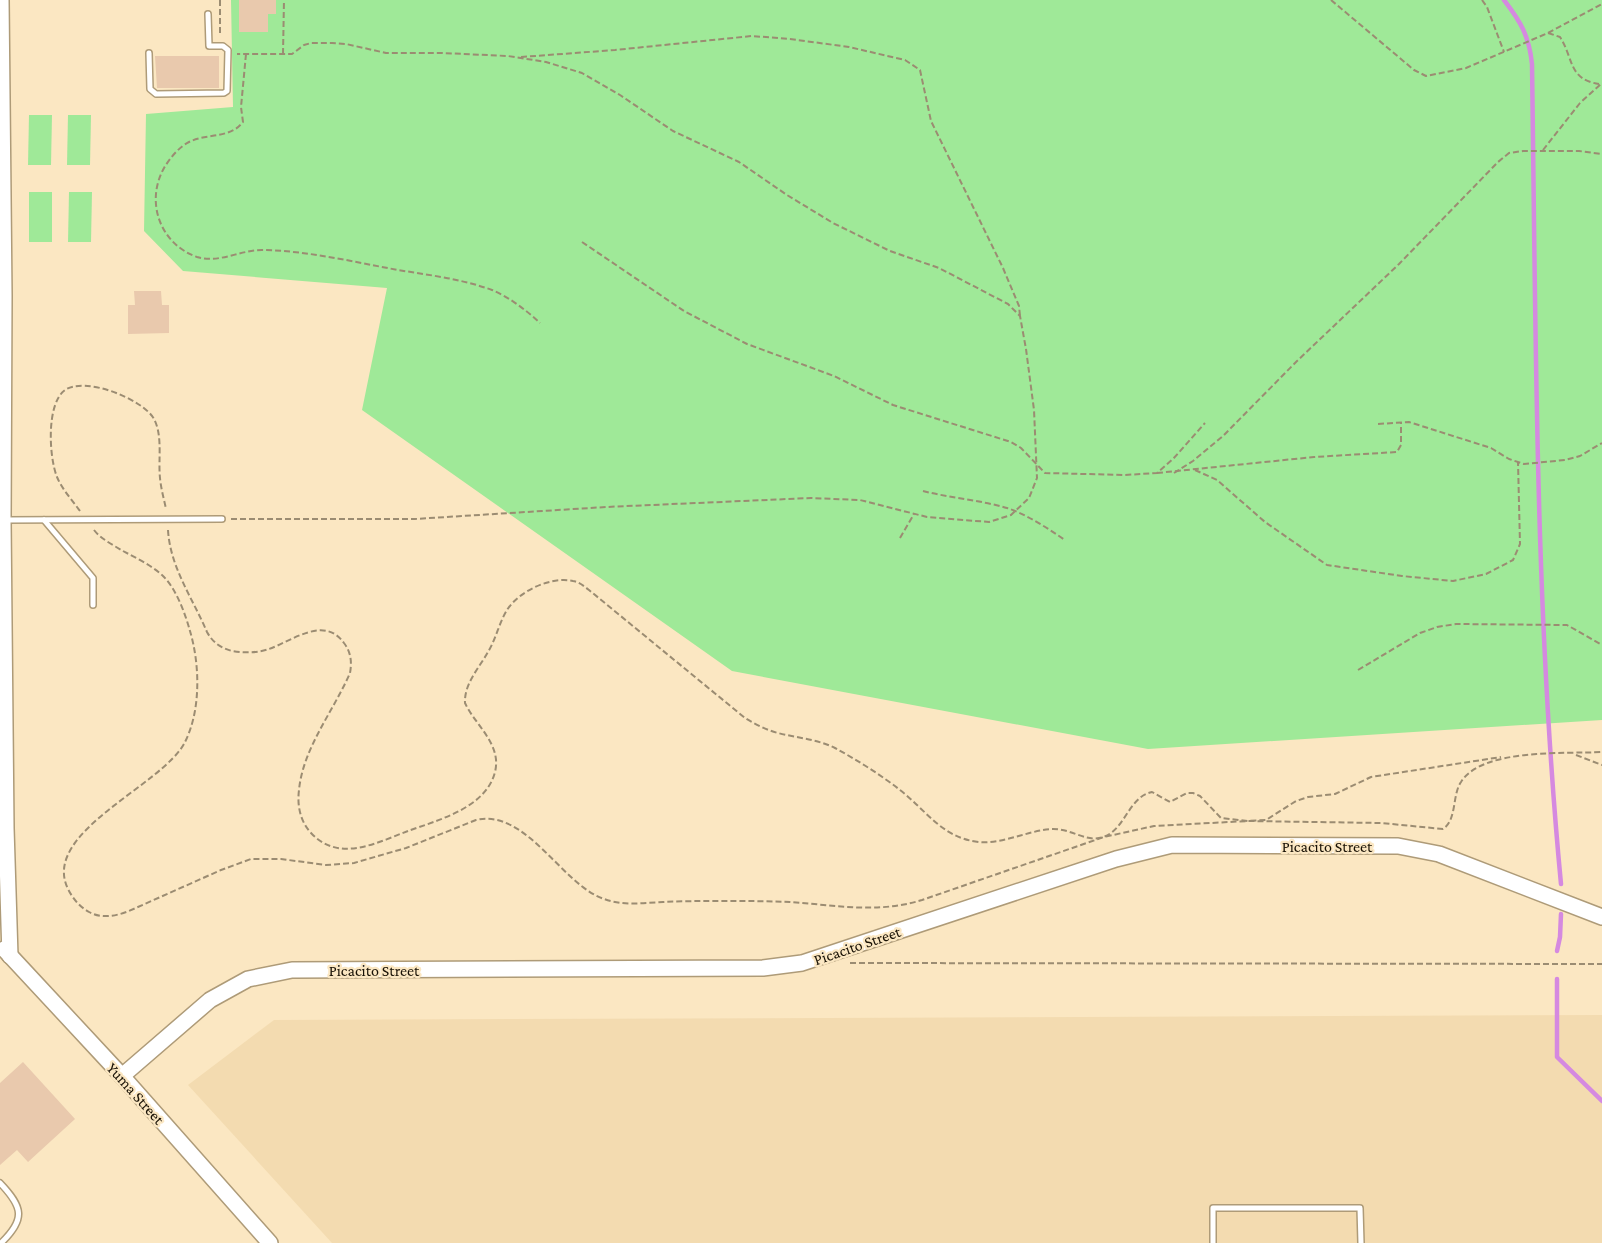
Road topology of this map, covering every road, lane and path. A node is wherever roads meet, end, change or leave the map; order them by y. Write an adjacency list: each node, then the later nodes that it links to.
1 (1, 0): 36 (street)
2 (220, 0): 8 (path)
3 (284, 0): 14 (path)
4 (1331, 0): 10 (path)
5 (1482, 0): 10 (path)
6 (1602, 4): 9 (path)
7 (208, 14): 12 (lane)
8 (220, 33)
9 (1548, 33): 10 (path); 16 (path)
10 (1504, 52)
11 (149, 53): 12 (lane)
12 (228, 54): 13 (path)
13 (246, 54): 14 (path); 21 (path)
14 (283, 54): 15 (path)
15 (518, 57): 20 (path); 20 (path)
16 (1601, 83): 17 (path)
17 (1541, 151): 18 (path); 30 (path)
18 (1602, 154)
19 (582, 242): 27 (path)
20 (1020, 315): 27 (path)
21 (540, 323)
22 (1401, 422): 24 (path); 26 (path); 28 (path)
23 (1205, 423): 29 (path)
24 (1378, 424)
25 (1602, 443): 26 (path)
26 (1518, 462): 28 (path)
27 (1035, 464): 29 (path); 32 (path)
28 (1195, 470): 30 (path)
29 (1157, 473): 30 (path)
30 (1174, 473)
31 (923, 491): 32 (path)
32 (1015, 511): 33 (path); 40 (path)
33 (914, 514): 35 (path); 39 (path)
34 (168, 519): 35 (lane); 38 (lane); 38 (path); 50 (path)
35 (222, 519)
36 (3, 520): 37 (lane); 49 (street)
37 (44, 520): 38 (lane); 41 (lane)
38 (87, 520): 50 (path)
39 (900, 538)
40 (1065, 540)
41 (93, 605)
42 (1602, 645): 43 (path)
43 (1358, 670)
44 (1602, 752): 45 (path)
45 (1564, 754): 46 (path); 47 (path)
46 (1501, 757): 48 (path); 48 (path)
47 (1602, 765)
48 (1248, 821): 50 (path); 50 (path)
49 (6, 828): 51 (street); 53 (street)
50 (1104, 837)
51 (0, 870)
52 (1602, 916): 56 (street, Picacito Street)
53 (5, 950): 56 (street, Yuma Street)
54 (850, 963): 55 (path)
55 (1602, 964)
56 (122, 1076): 59 (street, Yuma Street)
57 (0, 1183): 58 (lane)
58 (1, 1243)
59 (270, 1243)
60 (1213, 1243): 61 (lane)
61 (1361, 1243)

